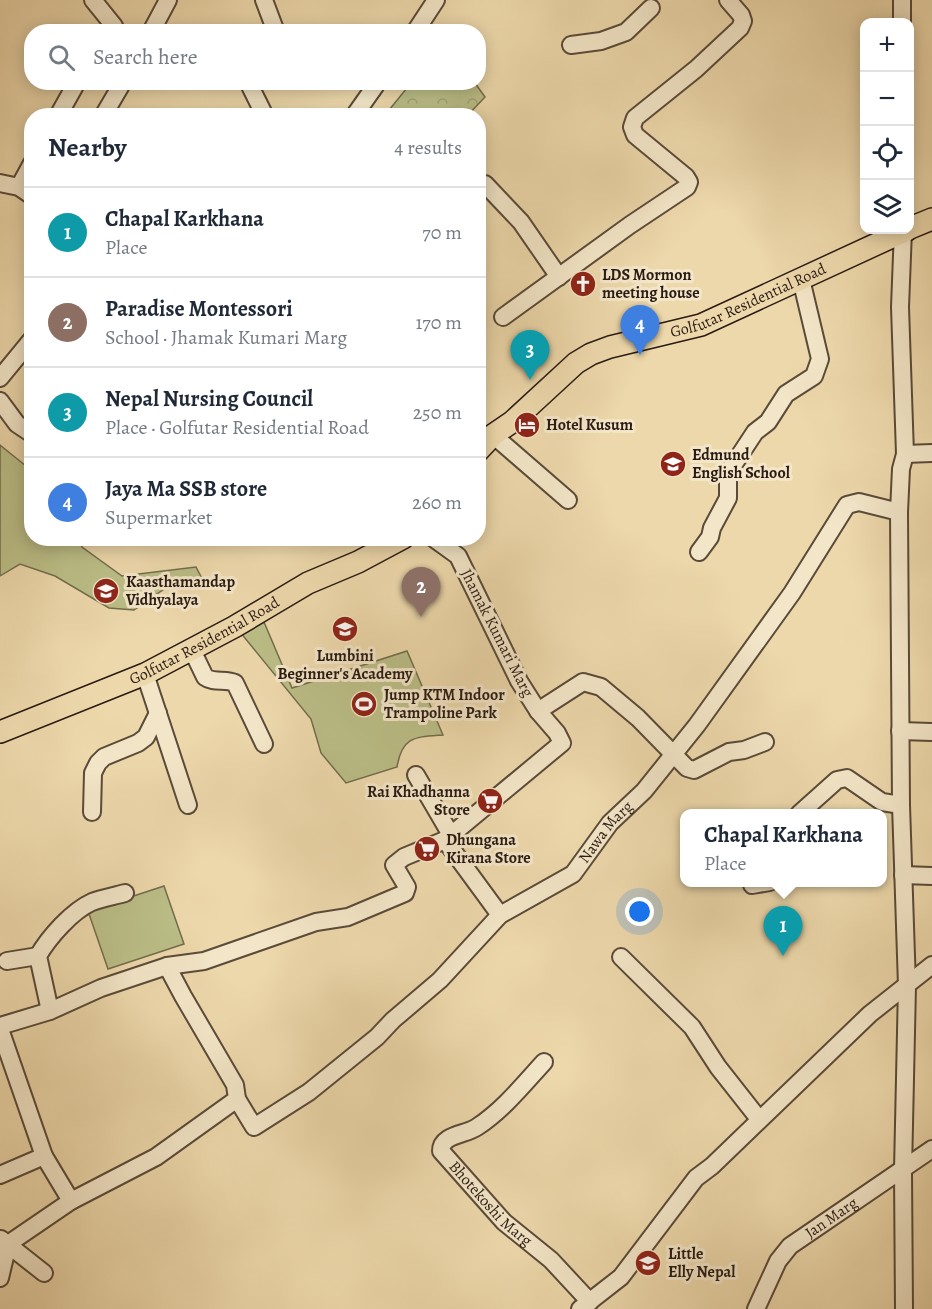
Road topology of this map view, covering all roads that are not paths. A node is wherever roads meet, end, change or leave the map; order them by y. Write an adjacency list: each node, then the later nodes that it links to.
1 (93, 0): 9 (street)
2 (168, 0): 10 (street)
3 (264, 0): 11 (street)
4 (436, 0): 12 (street)
5 (728, 0): 29 (street)
6 (902, 0): 8 (street)
7 (651, 3): 13 (street)
8 (902, 18)
9 (112, 24)
10 (155, 24)
11 (273, 24)
12 (420, 24)
13 (571, 45)
14 (73, 90): 18 (street)
15 (118, 90): 19 (street)
16 (252, 90): 20 (street)
17 (372, 90): 21 (street)
18 (62, 108)
19 (108, 108)
20 (261, 108)
21 (360, 108)
22 (0, 183): 24 (street)
23 (486, 185): 29 (street)
24 (24, 192)
25 (932, 219): 26 (main road, Golfutar Residential Road)
26 (914, 227)
27 (897, 234): 30 (main road, Golfutar Residential Road)
28 (906, 234): 39 (street)
29 (559, 277): 31 (street)
30 (801, 279): 36 (main road, Golfutar Residential Road); 44 (street)
31 (503, 317)
32 (24, 349): 33 (street)
33 (0, 378)
34 (0, 401): 35 (street)
35 (24, 429)
36 (493, 435): 37 (main road, Golfutar Residential Road); 40 (street)
37 (486, 443)
38 (932, 453): 39 (street)
39 (905, 454): 41 (street)
40 (568, 500)
41 (899, 512): 49 (street); 54 (street, Nawa Marg)
42 (388, 546): 45 (main road, Golfutar Residential Road)
43 (444, 546): 47 (street, Jhamak Kumari Marg)
44 (699, 552)
45 (192, 650): 46 (main road, Golfutar Residential Road); 53 (street)
46 (145, 674): 48 (street); 50 (main road, Golfutar Residential Road)
47 (537, 711): 54 (street); 60 (street, Jhamak Kumari Marg)
48 (158, 713): 56 (street); 59 (street)
49 (900, 730): 51 (street); 57 (street)
50 (0, 732)
51 (932, 732)
52 (765, 742): 54 (street)
53 (264, 744)
54 (673, 755): 64 (street, Nawa Marg)
55 (416, 775): 60 (street)
56 (188, 805)
57 (901, 805): 58 (street); 61 (street)
58 (804, 809)
59 (92, 812)
60 (448, 838): 64 (street); 69 (street)
61 (903, 875): 62 (street); 70 (street)
62 (932, 876)
63 (125, 893): 65 (street)
64 (500, 915): 74 (street, Nawa Marg)
65 (38, 956): 67 (street); 71 (street)
66 (621, 957): 75 (street)
67 (7, 961)
68 (932, 965): 70 (street)
69 (168, 966): 71 (street); 74 (street)
70 (906, 986): 75 (street); 78 (street)
71 (50, 1011): 72 (street)
72 (0, 1028): 77 (street)
73 (544, 1062): 84 (street, Bhotekoshi Marg)
74 (237, 1099): 80 (street)
75 (759, 1119): 84 (street)
76 (932, 1149): 78 (street, Jan Marg)
77 (44, 1156): 79 (street); 80 (street)
78 (903, 1170): 85 (street, Jan Marg); 86 (street)
79 (0, 1175)
80 (71, 1201): 81 (street)
81 (4, 1241): 82 (street); 83 (street)
82 (44, 1273)
83 (0, 1278)
84 (585, 1305)
85 (756, 1309)
86 (904, 1309)

